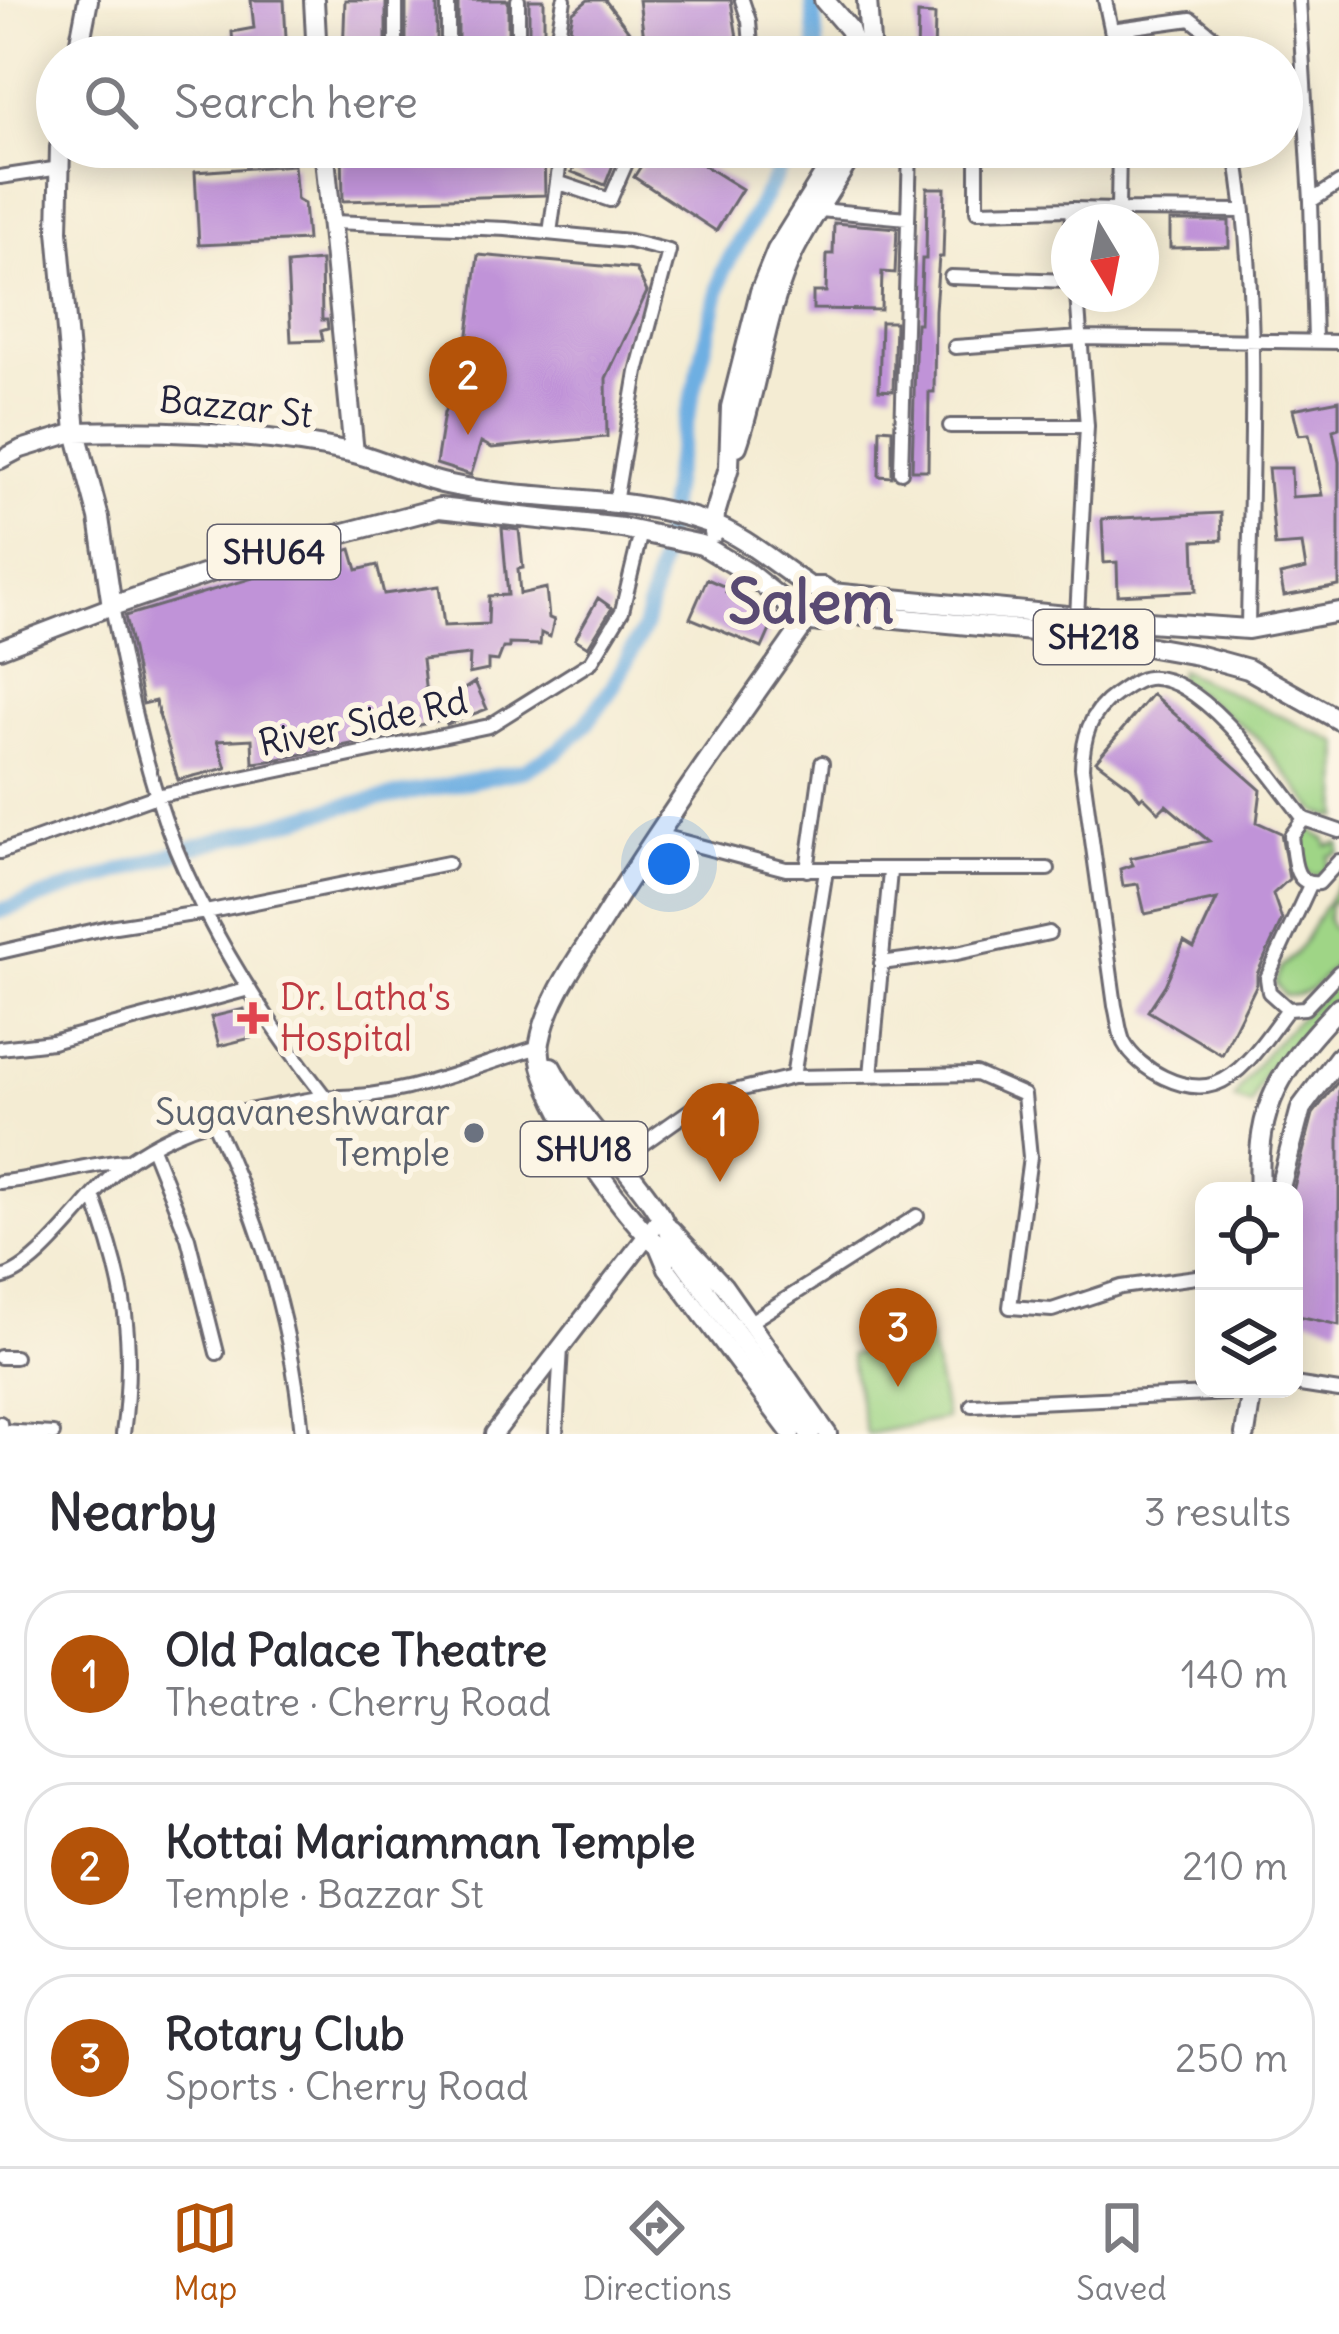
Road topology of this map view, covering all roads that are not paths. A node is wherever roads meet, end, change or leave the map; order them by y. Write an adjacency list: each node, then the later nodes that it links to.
1 (88, 0): 13 (main road)
2 (314, 0): 14 (main road)
3 (396, 0): 15 (street)
4 (448, 0): 16 (street)
5 (518, 0): 17 (street)
6 (564, 0): 18 (street)
7 (742, 0): 19 (street)
8 (824, 0): 20 (main road)
9 (867, 0): 21 (main road)
10 (1106, 0): 12 (street)
11 (1299, 0): 24 (street)
12 (1111, 30): 22 (street); 23 (street)
13 (81, 36)
14 (316, 36)
15 (396, 36)
16 (448, 36)
17 (518, 36)
18 (561, 36)
19 (750, 36)
20 (851, 36)
21 (870, 36)
22 (1112, 36)
23 (1212, 36)
24 (1301, 36)
25 (1303, 67): 39 (street)
26 (60, 168): 36 (street); 59 (main road)
27 (327, 168): 46 (main road)
28 (559, 168): 37 (street)
29 (624, 168): 37 (street)
30 (828, 168): 56 (main road)
31 (844, 168): 41 (main road)
32 (909, 168): 45 (street)
33 (977, 168): 44 (street)
34 (1119, 168): 40 (street)
35 (1238, 168): 43 (street)
36 (0, 177)
37 (557, 182): 47 (street)
38 (1339, 183): 39 (street)
39 (1311, 201): 53 (street)
40 (1118, 204)
41 (820, 210): 45 (street); 56 (main road)
42 (1159, 210): 43 (street)
43 (1244, 211): 52 (street)
44 (1051, 215)
45 (907, 218): 62 (street)
46 (333, 222): 47 (street); 60 (main road)
47 (550, 233): 64 (street)
48 (950, 277): 49 (street)
49 (1051, 280)
50 (1079, 312): 51 (street)
51 (1081, 338): 52 (street); 55 (street); 58 (street)
52 (1252, 340): 53 (street); 75 (street)
53 (1315, 340): 54 (street)
54 (1339, 343)
55 (955, 347)
56 (740, 408): 66 (main road)
57 (950, 426): 58 (street)
58 (1087, 426): 74 (street)
59 (76, 432): 60 (main road, Bazzar St); 61 (street, Bazzar St); 71 (main road)
60 (354, 453): 63 (main road, Bazzar St)
61 (0, 460)
62 (901, 472)
63 (441, 483): 64 (main road, Bazzar St); 65 (main road)
64 (621, 504): 66 (main road, Bazzar St)
65 (439, 508): 67 (main road); 71 (main road, SHU64)
66 (713, 524): 68 (main road); 69 (main road)
67 (632, 530): 68 (main road); 79 (street, River Side Rd)
68 (710, 550): 73 (main road)
69 (810, 587): 70 (main road); 73 (main road)
70 (832, 603): 73 (main road); 74 (main road, SH218); 77 (main road, SH218)
71 (112, 605): 76 (street); 79 (street)
72 (1339, 612): 75 (main road)
73 (803, 615): 82 (main road)
74 (1077, 617): 75 (main road, SH218)
75 (1248, 629)
76 (0, 649)
77 (1339, 720)
78 (822, 763): 87 (street)
79 (157, 796): 83 (street, River Side Rd); 91 (street)
80 (1304, 819): 81 (street); 90 (street); 98 (street)
81 (1339, 831)
82 (658, 835): 87 (street); 99 (main road)
83 (0, 852)
84 (1339, 861): 90 (street)
85 (448, 863): 91 (street)
86 (1048, 869): 89 (street)
87 (807, 870): 88 (street)
88 (826, 871): 89 (street); 103 (street)
89 (890, 872): 94 (street)
90 (1310, 885): 98 (street)
91 (206, 912): 93 (street); 96 (street)
92 (1048, 933): 94 (street)
93 (0, 952)
94 (880, 963): 102 (street)
95 (1339, 972): 98 (street)
96 (249, 989): 100 (street); 104 (street)
97 (1339, 1007): 110 (main road)
98 (1288, 1010)
99 (540, 1044): 104 (street); 108 (main road)
100 (0, 1048)
101 (1339, 1057): 111 (main road)
102 (871, 1075): 103 (street); 115 (street)
103 (793, 1077): 108 (street)
104 (325, 1097): 105 (street)
105 (211, 1118): 106 (street); 128 (street)
106 (152, 1148): 107 (street); 119 (street)
107 (128, 1161): 109 (street); 112 (street)
108 (609, 1168): 114 (main road)
109 (0, 1182)
110 (1261, 1182)
111 (1281, 1182)
112 (94, 1198): 116 (street); 127 (street)
113 (916, 1216): 117 (street)
114 (659, 1230): 117 (street); 118 (street); 131 (street); 132 (main road)
115 (1195, 1277)
116 (0, 1278)
117 (750, 1322): 133 (street)
118 (561, 1348): 129 (street); 130 (street)
119 (218, 1353)
120 (1303, 1385): 121 (street)
121 (1339, 1391)
122 (1195, 1393): 124 (street)
123 (1251, 1398): 134 (main road)
124 (972, 1405)
125 (1, 1430): 126 (street)
126 (53, 1434)
127 (123, 1434)
128 (302, 1434)
129 (494, 1434)
130 (556, 1434)
131 (790, 1434)
132 (810, 1434)
133 (828, 1434)
134 (1245, 1434)

